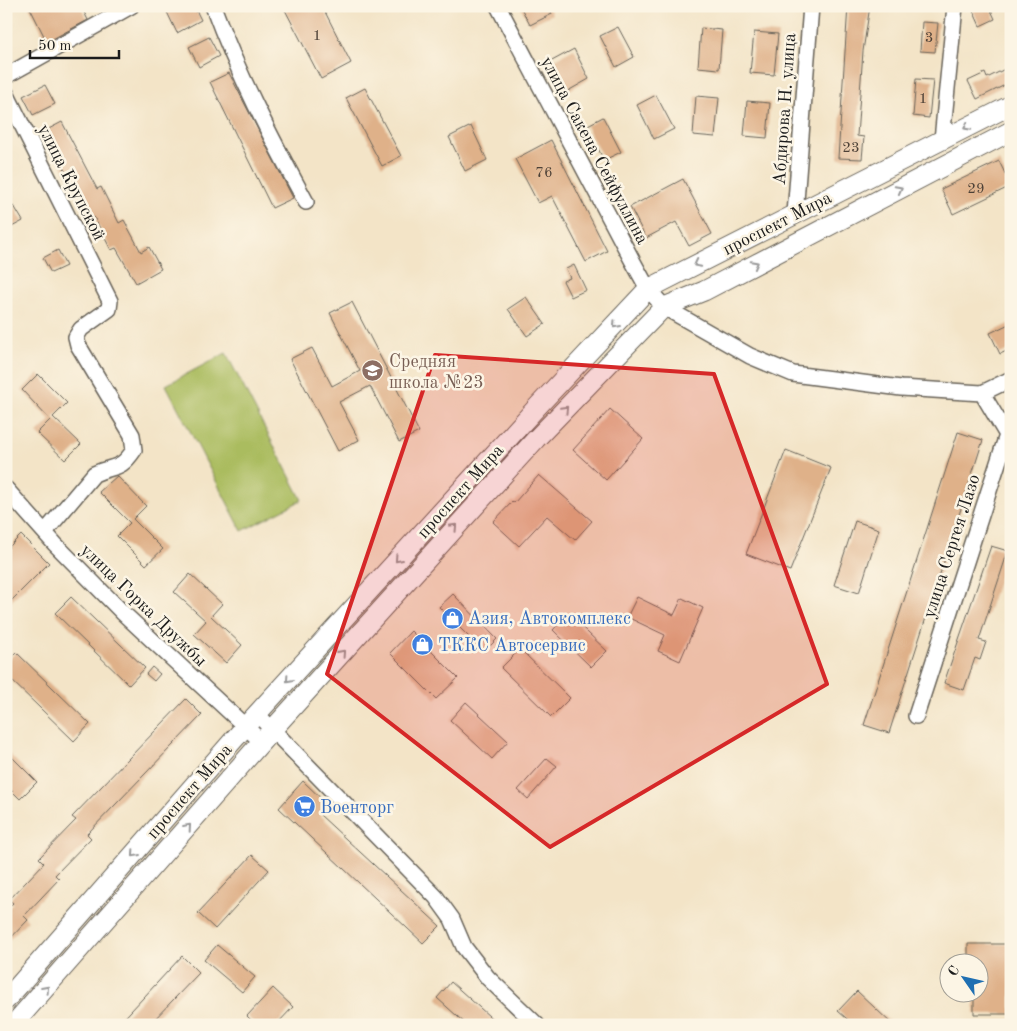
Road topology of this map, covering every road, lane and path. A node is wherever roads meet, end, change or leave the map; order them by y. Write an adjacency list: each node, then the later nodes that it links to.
1 (131, 6): 6 (street)
2 (213, 6): 11 (street)
3 (498, 6): 13 (street, улица Сакена Сейфуллина)
4 (810, 6): 12 (street, Абдирова Н. улица)
5 (955, 6): 10 (street)
6 (6, 76)
7 (6, 93): 19 (street, улица Крупской)
8 (1011, 105): 10 (main road, проспект Мира, one-way to 10)
9 (1011, 131): 14 (main road, проспект Мира, one-way to 9)
10 (942, 140): 12 (main road, проспект Мира)
11 (306, 202)
12 (795, 214): 13 (main road, проспект Мира, one-way to 13)
13 (648, 288): 14 (street, улица Сакена Сейфуллина); 21 (main road, проспект Мира, one-way to 21)
14 (664, 307): 16 (street); 22 (main road, проспект Мира, one-way to 14)
15 (1011, 379): 16 (street)
16 (982, 394): 17 (street, улица Сергея Лазо)
17 (1009, 437): 20 (street, улица Сергея Лазо)
18 (6, 489): 19 (street, улица Горка Дружбы)
19 (45, 532): 21 (street, улица Горка Дружбы)
20 (916, 716)
21 (250, 721): 22 (street, улица Горка Дружбы); 23 (main road, проспект Мира, one-way to 23)
22 (267, 736): 24 (main road, проспект Мира, one-way to 22); 25 (street, улица Горка Дружбы)
23 (6, 1000)
24 (13, 1025)
25 (537, 1025)

